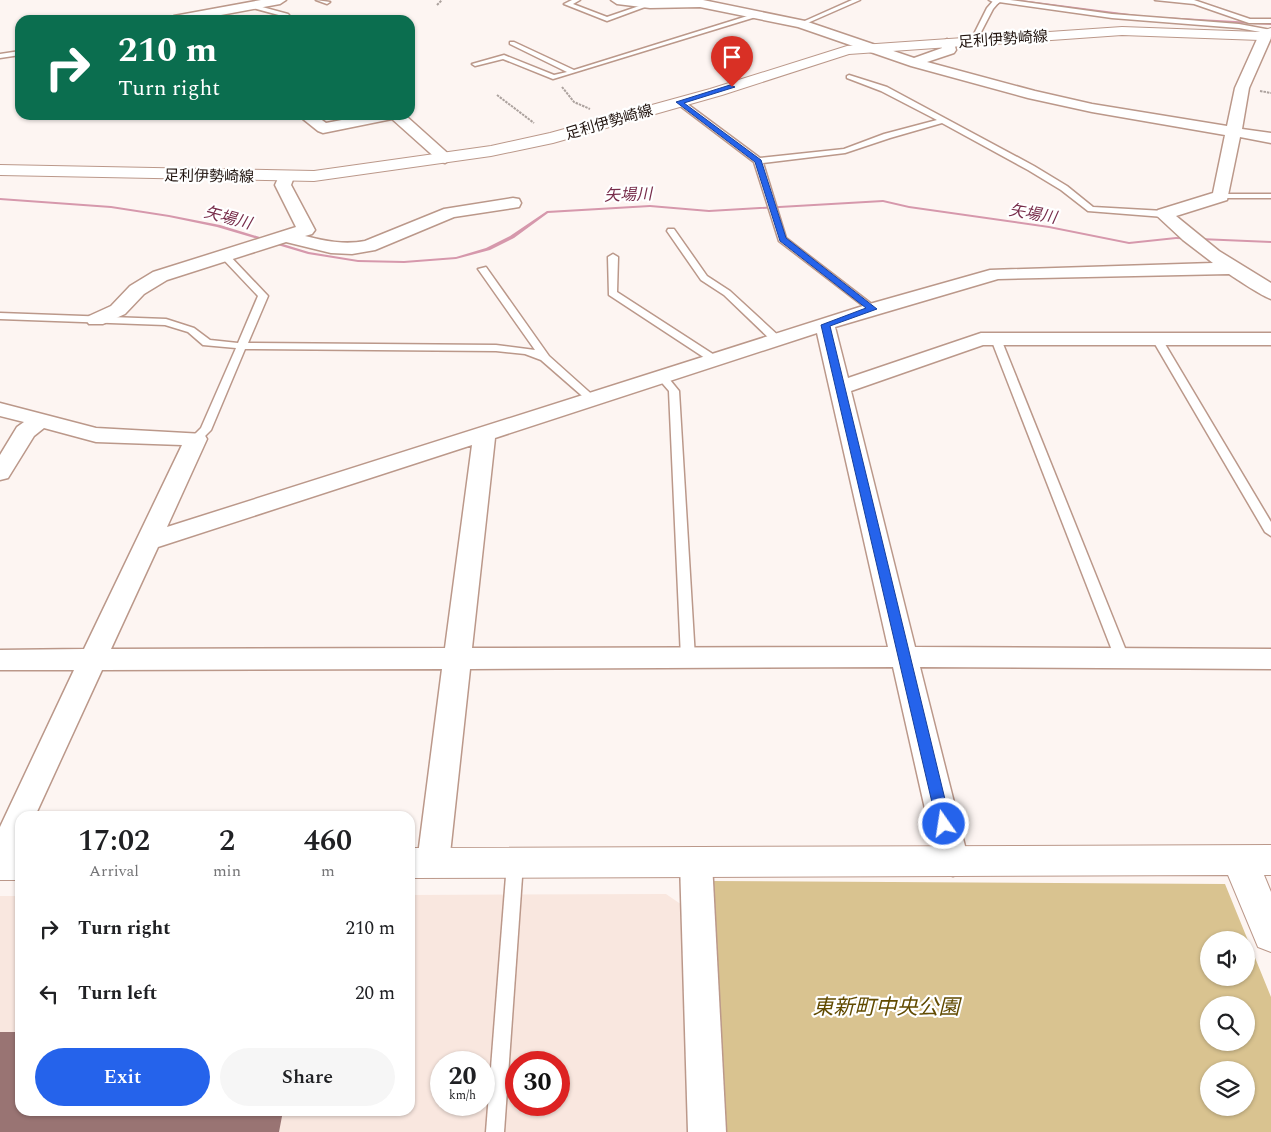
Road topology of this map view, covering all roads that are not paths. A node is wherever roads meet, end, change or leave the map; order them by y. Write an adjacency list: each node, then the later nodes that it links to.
1 (280, 0): 12 (street)
2 (320, 0): 9 (lane)
3 (577, 0): 11 (lane)
4 (617, 0): 11 (street)
5 (857, 0): 17 (lane)
6 (1158, 0): 8 (lane)
7 (1001, 1): 18 (lane); 19 (lane)
8 (1190, 1): 16 (lane)
9 (327, 2)
10 (696, 2): 11 (street); 15 (street)
11 (650, 4)
12 (251, 6): 13 (street); 14 (lane)
13 (211, 15)
14 (286, 15)
15 (757, 15): 17 (street); 27 (lane)
16 (1271, 21)
17 (801, 24): 22 (street)
18 (1268, 35): 19 (main road, 足利伊勢崎線); 34 (street)
19 (980, 41): 21 (main road, 足利伊勢崎線)
20 (512, 42): 27 (lane)
21 (947, 43): 22 (main road, 足利伊勢崎線); 25 (street)
22 (870, 47): 25 (street); 29 (main road, 足利伊勢崎線)
23 (15, 54): 24 (lane)
24 (0, 56)
25 (914, 62): 34 (street)
26 (475, 64): 27 (lane)
27 (573, 72)
28 (850, 77): 33 (lane)
29 (679, 102): 36 (main road, 足利伊勢崎線); 37 (lane)
30 (312, 120): 31 (street)
31 (365, 120)
32 (402, 120): 36 (street)
33 (943, 121): 37 (lane); 43 (lane)
34 (1234, 131): 35 (street); 40 (street)
35 (1271, 138)
36 (445, 158): 39 (main road, 足利伊勢崎線)
37 (758, 161): 51 (lane)
38 (0, 170): 39 (main road, 足利伊勢崎線)
39 (286, 177): 45 (street)
40 (1221, 196): 41 (lane); 43 (street)
41 (1271, 196)
42 (513, 203): 45 (street)
43 (1164, 214): 48 (street)
44 (671, 231): 58 (lane)
45 (288, 237): 46 (street)
46 (225, 256): 53 (street); 59 (lane)
47 (613, 257): 61 (lane)
48 (1230, 268): 50 (street); 51 (street)
49 (483, 269): 60 (lane)
50 (1270, 290)
51 (872, 309): 54 (street)
52 (0, 316): 53 (lane)
53 (96, 320): 59 (lane)
54 (825, 325): 58 (street); 63 (street)
55 (996, 339): 56 (street); 63 (street); 74 (lane)
56 (1157, 339): 57 (street); 70 (lane)
57 (1271, 339)
58 (777, 340): 61 (street)
59 (242, 346): 60 (lane); 68 (lane)
60 (545, 358): 64 (lane)
61 (715, 360): 62 (street)
62 (662, 377): 64 (street); 73 (lane)
63 (840, 388): 72 (street)
64 (592, 399): 67 (street)
65 (0, 409): 66 (street)
66 (41, 419): 68 (street); 69 (street)
67 (484, 434): 71 (street); 75 (street)
68 (196, 439): 71 (street)
69 (0, 473)
70 (1271, 532)
71 (147, 542): 78 (street)
72 (904, 657): 73 (street); 74 (street); 84 (street)
73 (688, 658): 75 (street)
74 (1122, 658): 76 (street)
75 (459, 659): 78 (street); 85 (street)
76 (1271, 659)
77 (0, 660): 78 (street)
78 (92, 660): 79 (street)
79 (22, 811)
80 (15, 827): 81 (street)
81 (0, 860)
82 (1255, 860): 84 (main road); 89 (main road)
83 (696, 862): 84 (main road); 86 (main road); 91 (street)
84 (953, 862)
85 (422, 863): 86 (main road)
86 (515, 863): 90 (lane)
87 (0, 865): 88 (main road)
88 (15, 865)
89 (1271, 935)
90 (495, 1132)
91 (707, 1132)

